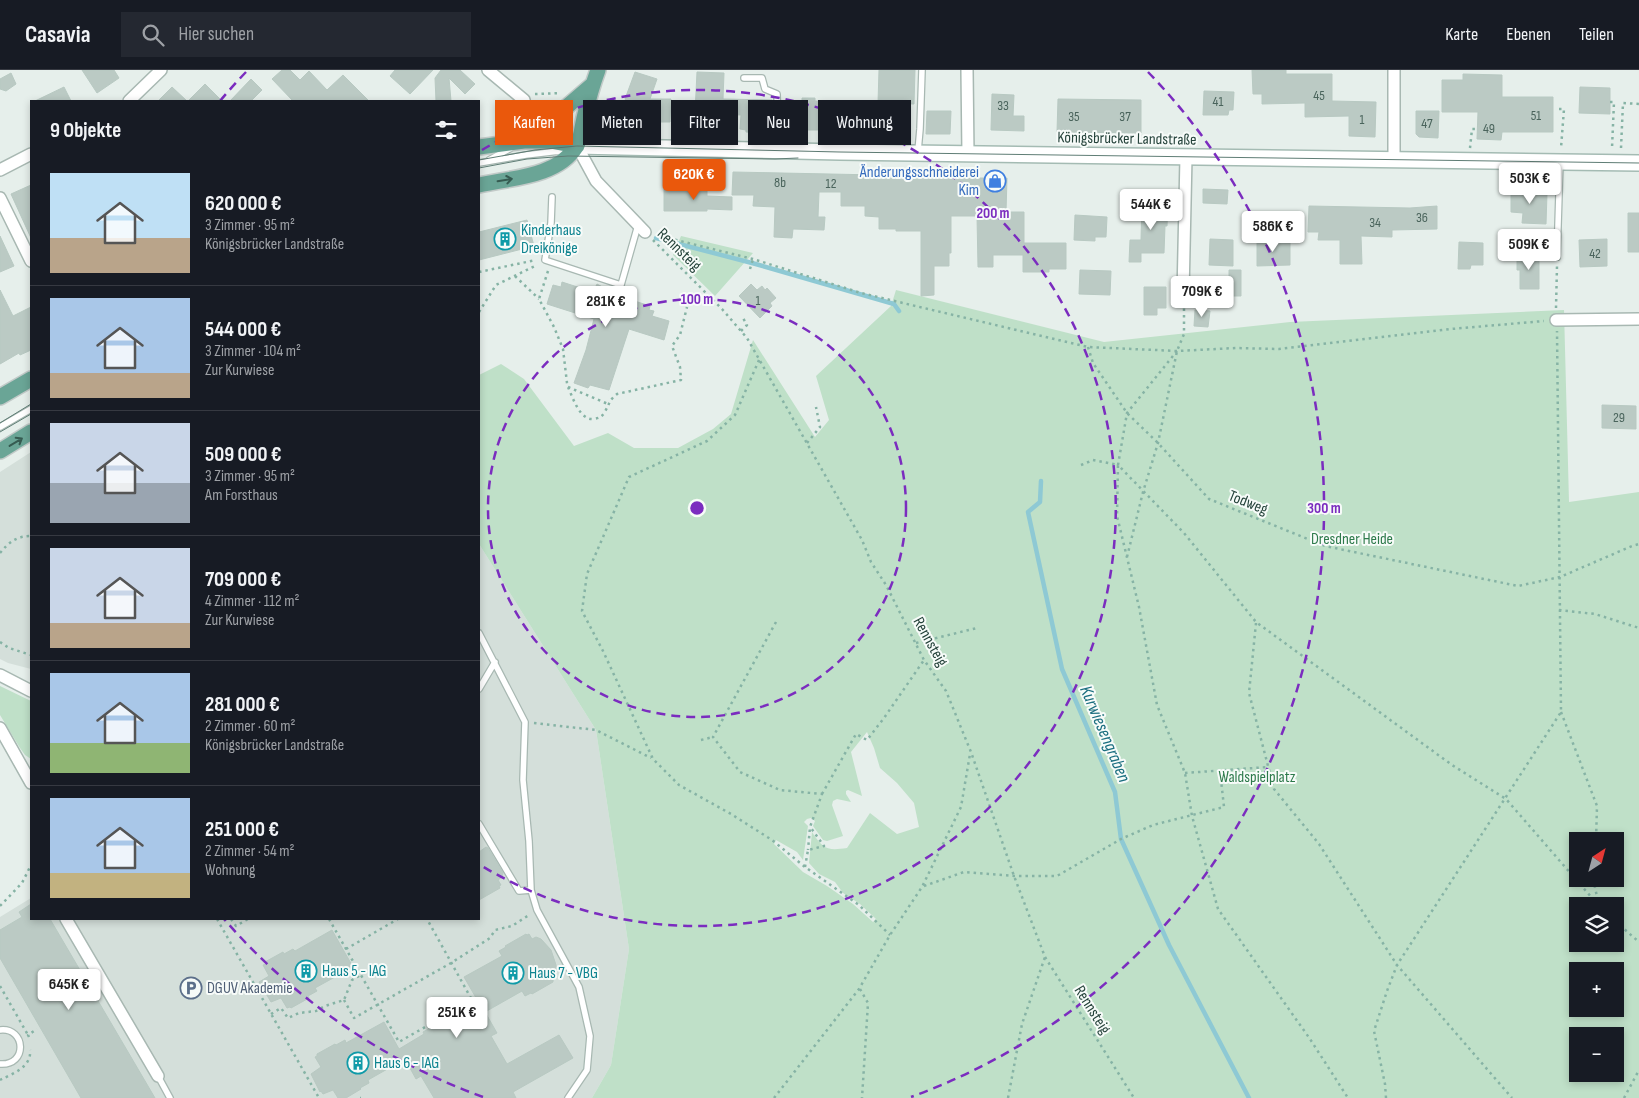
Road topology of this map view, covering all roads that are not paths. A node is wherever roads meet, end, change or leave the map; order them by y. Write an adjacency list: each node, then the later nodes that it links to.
1 (161, 70): 8 (street)
2 (488, 70): 9 (street)
3 (922, 70): 17 (lane)
4 (966, 70): 18 (street)
5 (1394, 70): 21 (street)
6 (596, 77): 10 (main road); 14 (main road)
7 (744, 78): 16 (lane)
8 (130, 100)
9 (524, 100)
10 (572, 100)
11 (495, 144): 15 (main road)
12 (513, 145): 23 (lane)
13 (572, 145): 14 (main road)
14 (577, 146): 16 (main road, Königsbrücker Landstraße); 23 (lane); 26 (main road, one-way to 14); 29 (street)
15 (480, 147)
16 (781, 151): 17 (main road, Königsbrücker Landstraße)
17 (918, 153): 18 (main road, Königsbrücker Landstraße)
18 (968, 154): 20 (main road, Königsbrücker Landstraße)
19 (30, 155): 25 (street)
20 (1186, 157): 21 (main road, Königsbrücker Landstraße); 32 (street)
21 (1394, 160): 22 (main road, Königsbrücker Landstraße)
22 (1560, 162): 24 (main road, Königsbrücker Landstraße); 30 (lane)
23 (482, 163)
24 (1639, 163)
25 (0, 170)
26 (480, 185)
27 (552, 197): 29 (lane)
28 (0, 198): 31 (street)
29 (645, 230)
30 (1557, 257)
31 (30, 259)
32 (1183, 294)
33 (1639, 319): 34 (street)
34 (1556, 320)
35 (30, 379): 36 (main road)
36 (0, 397)
37 (30, 410): 38 (lane)
38 (0, 427)
39 (30, 433): 40 (main road, one-way to 39)
40 (0, 451)
41 (480, 635): 42 (lane)
42 (495, 662): 44 (lane); 51 (lane)
43 (0, 675): 45 (street)
44 (480, 687)
45 (30, 690)
46 (0, 728): 47 (street)
47 (3, 741): 48 (street)
48 (26, 767): 49 (street)
49 (30, 780)
50 (480, 826): 51 (lane)
51 (531, 890): 57 (lane)
52 (67, 920): 55 (street)
53 (0, 1030): 54 (lane)
54 (0, 1064)
55 (158, 1076): 56 (lane)
56 (170, 1098)
57 (568, 1098)

